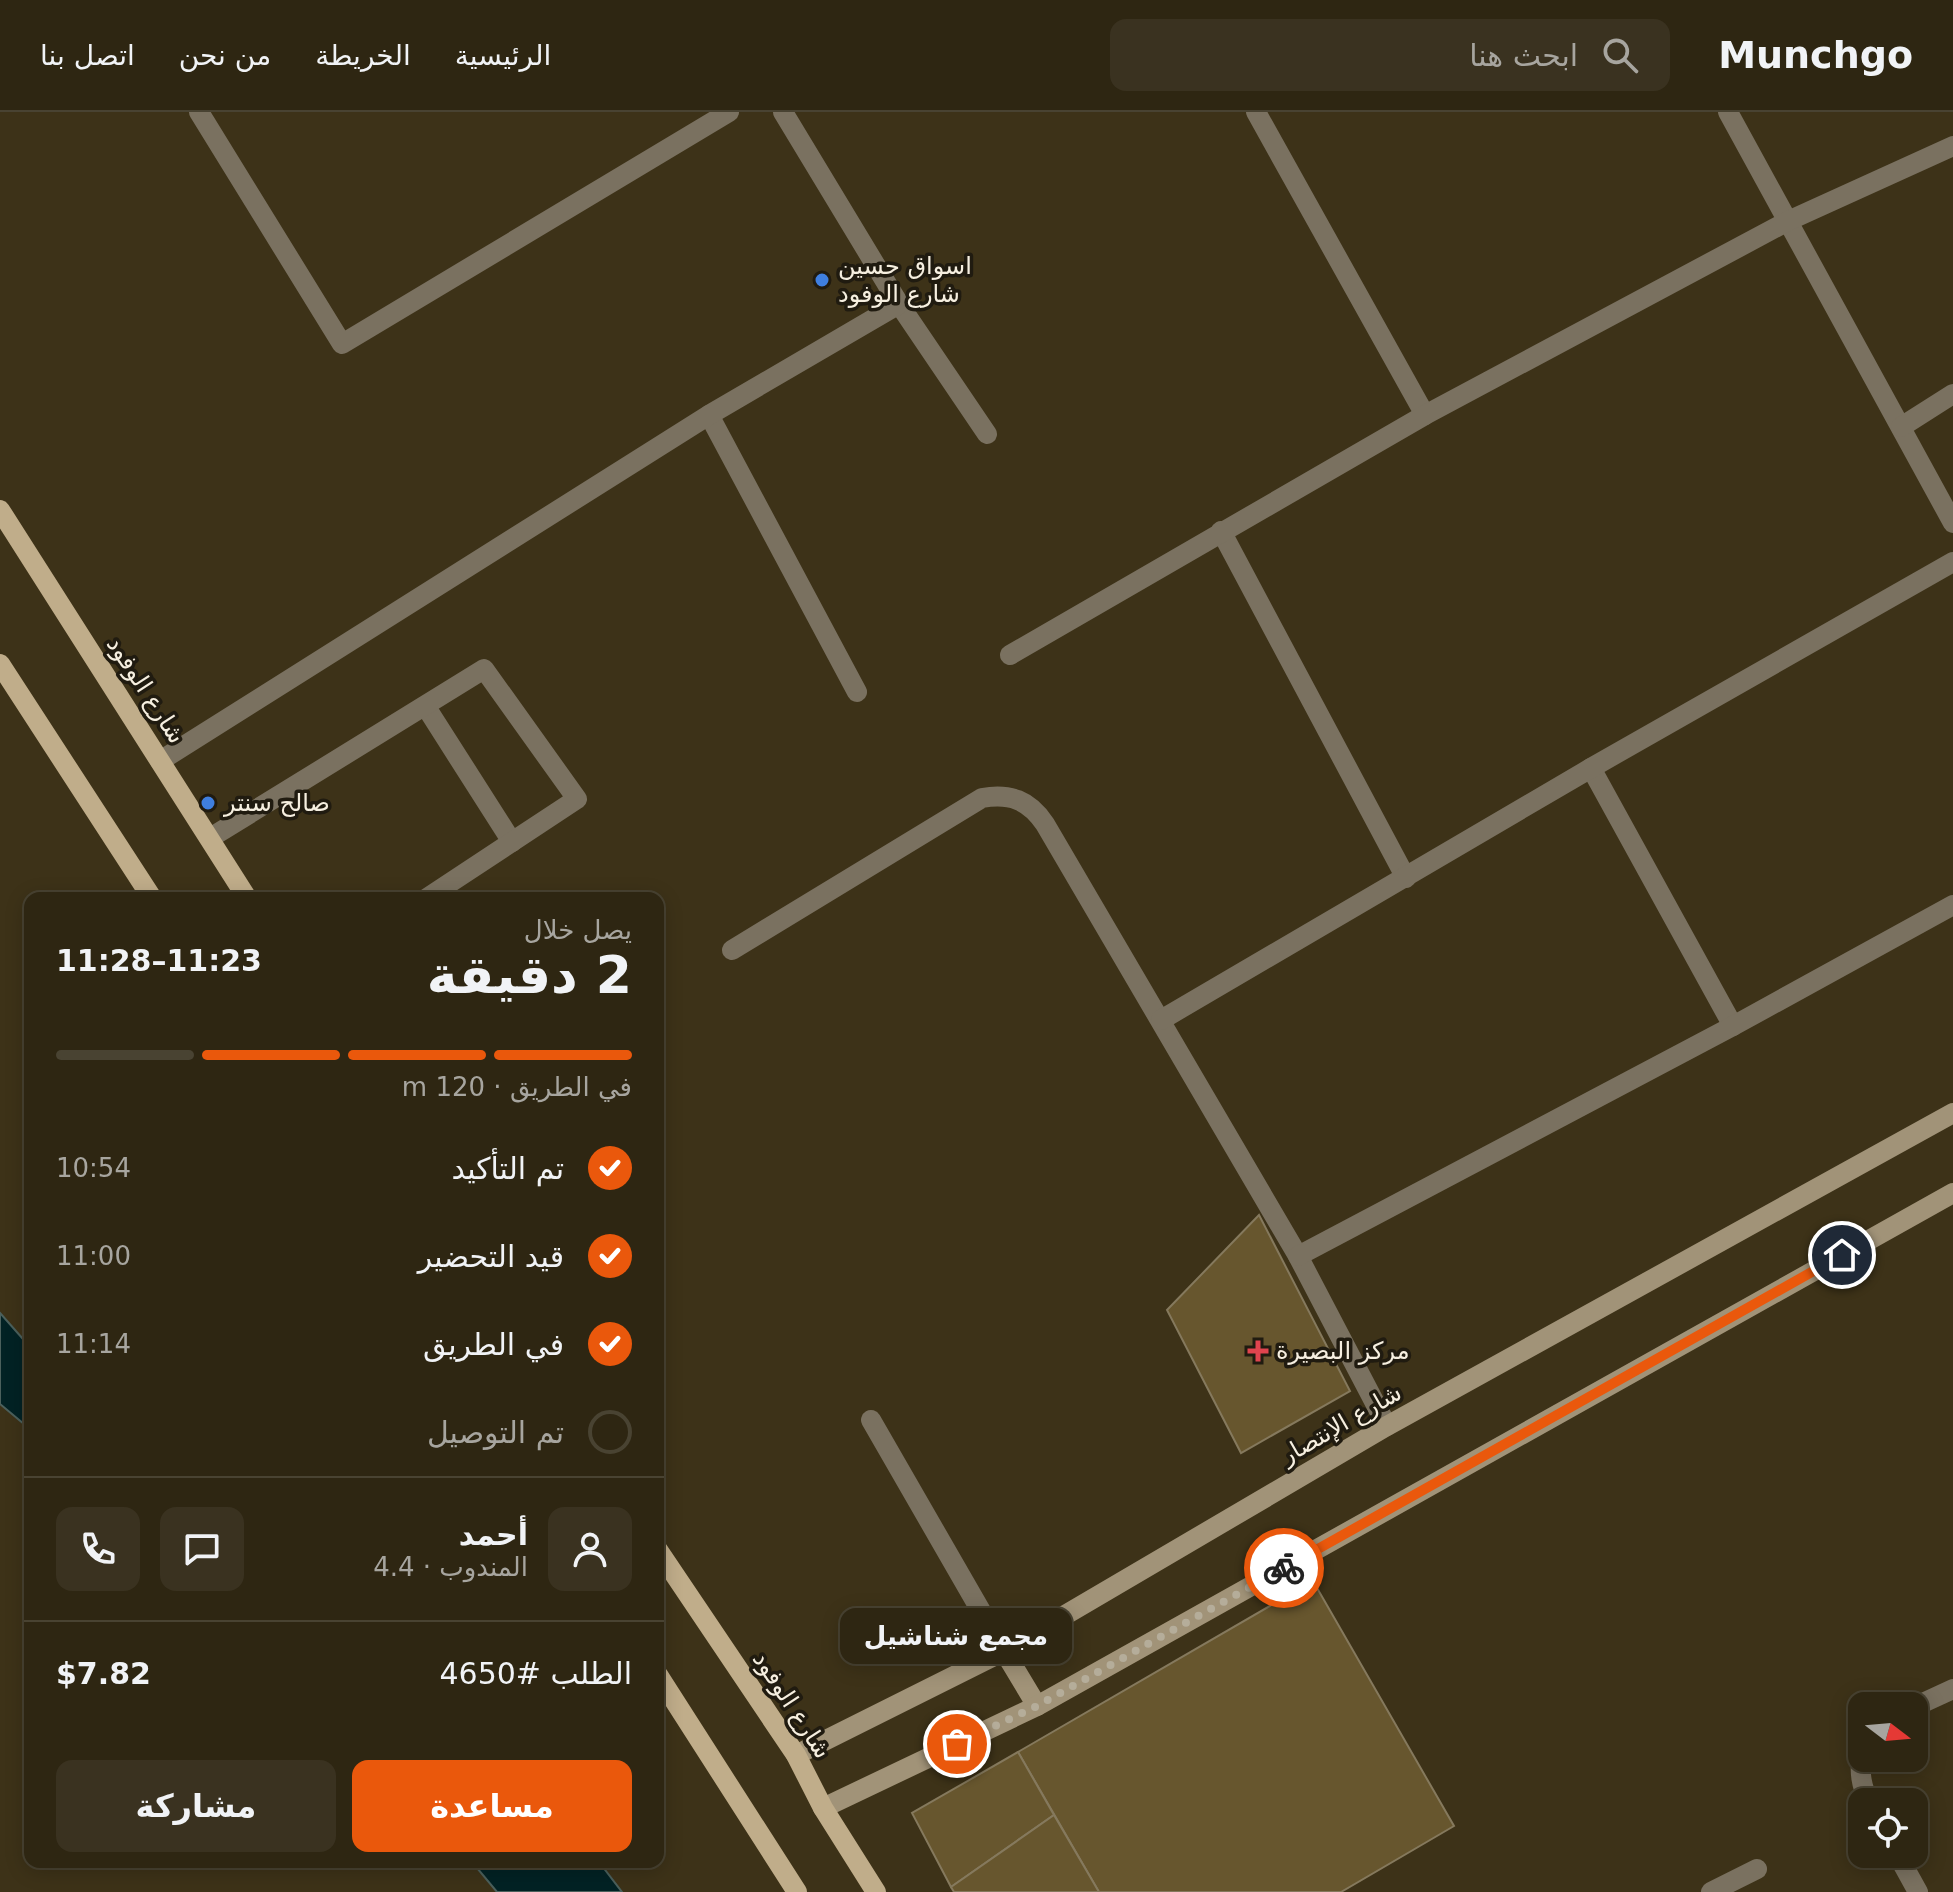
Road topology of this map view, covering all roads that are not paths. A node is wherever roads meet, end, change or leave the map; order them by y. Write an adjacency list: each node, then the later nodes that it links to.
1 (199, 112): 2 (street)
2 (729, 112)
3 (783, 112): 8 (street)
4 (1256, 112): 11 (street)
5 (1728, 112): 7 (street)
6 (1953, 146): 7 (street)
7 (1788, 221): 11 (street); 12 (street)
8 (899, 304): 10 (street); 13 (street)
9 (1953, 394): 12 (street)
10 (709, 415): 20 (street); 22 (street)
11 (1425, 415): 16 (street)
12 (1901, 427): 15 (street)
13 (987, 434)
14 (0, 510): 22 (main road, شارع الوفود)
15 (1953, 523)
16 (1221, 531): 18 (street); 26 (street)
17 (1953, 562): 23 (street)
18 (1010, 655)
19 (0, 664): 27 (main road)
20 (857, 692)
21 (426, 707): 24 (street); 25 (street); 25 (street)
22 (160, 761): 24 (main road, شارع الوفود)
23 (1591, 768): 26 (street); 33 (street)
24 (210, 838): 28 (main road, شارع الوفود)
25 (512, 842): 29 (street)
26 (1406, 878): 32 (street)
27 (148, 892)
28 (243, 892)
29 (436, 892)
30 (1953, 905): 33 (street)
31 (732, 950): 32 (street)
32 (1161, 1020): 36 (street)
33 (1733, 1026): 36 (street)
34 (1953, 1113): 38 (street, شارع الإنتصار)
35 (1953, 1193): 44 (street)
36 (1298, 1256): 38 (street)
37 (871, 1420): 40 (street)
38 (1387, 1426): 40 (street, شارع الإنتصار)
39 (664, 1559): 45 (main road, شارع الوفود)
40 (1004, 1651): 44 (street); 45 (street, شارع الإنتصار)
41 (664, 1684): 49 (main road)
42 (1953, 1689): 43 (street)
43 (1928, 1701)
44 (1037, 1706): 46 (street)
45 (796, 1755): 46 (main road, شارع الوفود)
46 (823, 1808): 50 (main road, شارع الوفود)
47 (1905, 1868): 52 (street)
48 (1757, 1869): 51 (street)
49 (797, 1892)
50 (876, 1892)
51 (1711, 1892)
52 (1918, 1892)

